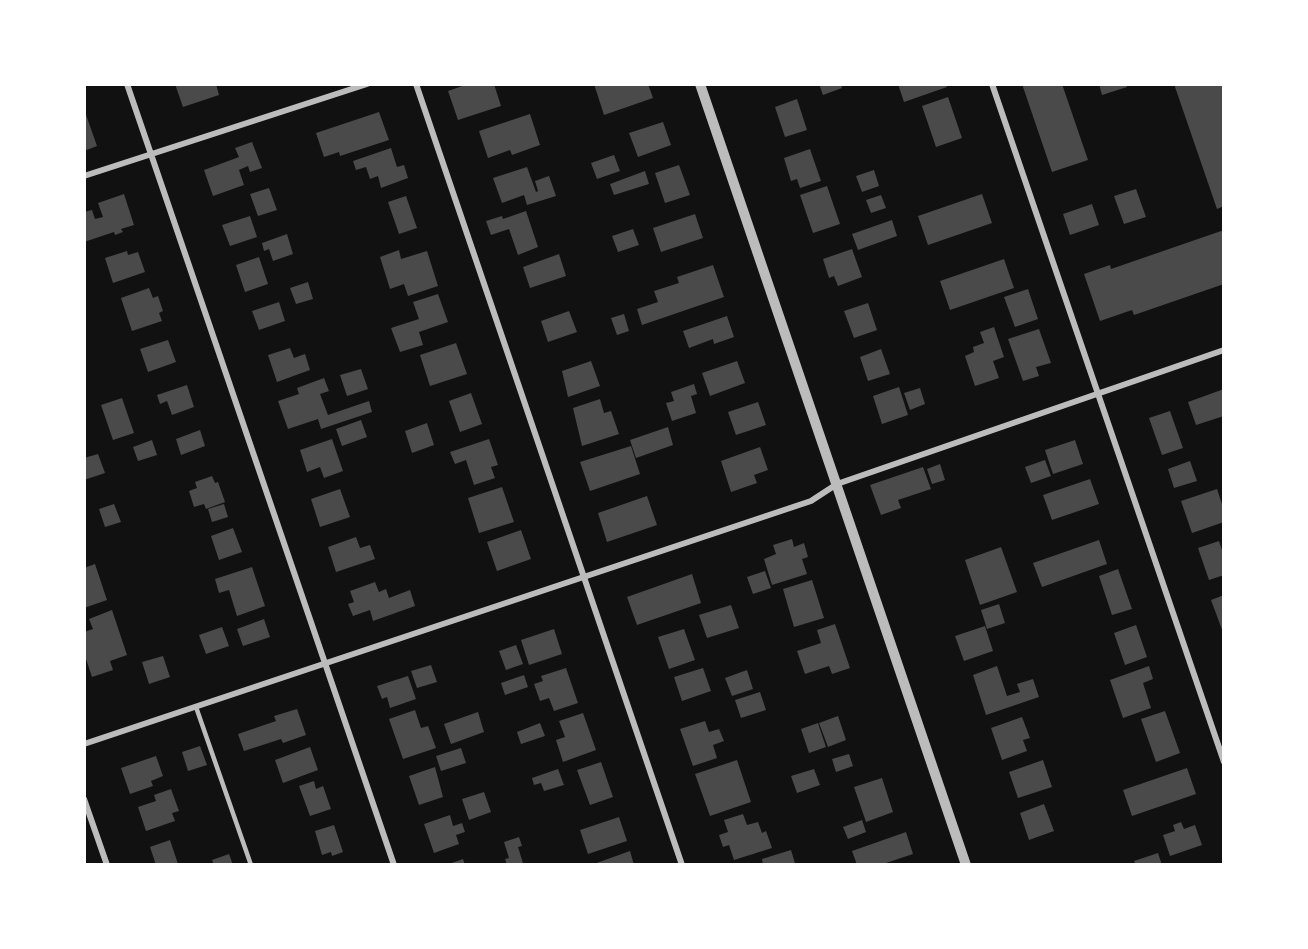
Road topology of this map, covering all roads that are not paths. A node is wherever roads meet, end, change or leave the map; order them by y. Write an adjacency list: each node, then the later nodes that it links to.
1 (127, 84): 6 (street)
2 (367, 84): 6 (street)
3 (416, 84): 11 (street)
4 (700, 84): 10 (street)
5 (992, 84): 9 (street)
6 (151, 154): 7 (street); 12 (street)
7 (84, 176)
8 (1224, 350): 9 (street)
9 (1096, 393): 10 (street); 15 (street)
10 (837, 484): 11 (street); 21 (street)
11 (584, 576): 12 (street); 20 (street)
12 (327, 664): 13 (street); 19 (street)
13 (196, 707): 14 (street); 18 (lane)
14 (84, 744)
15 (1224, 762)
16 (84, 799): 17 (street)
17 (107, 865)
18 (251, 865)
19 (394, 865)
20 (682, 865)
21 (966, 865)

